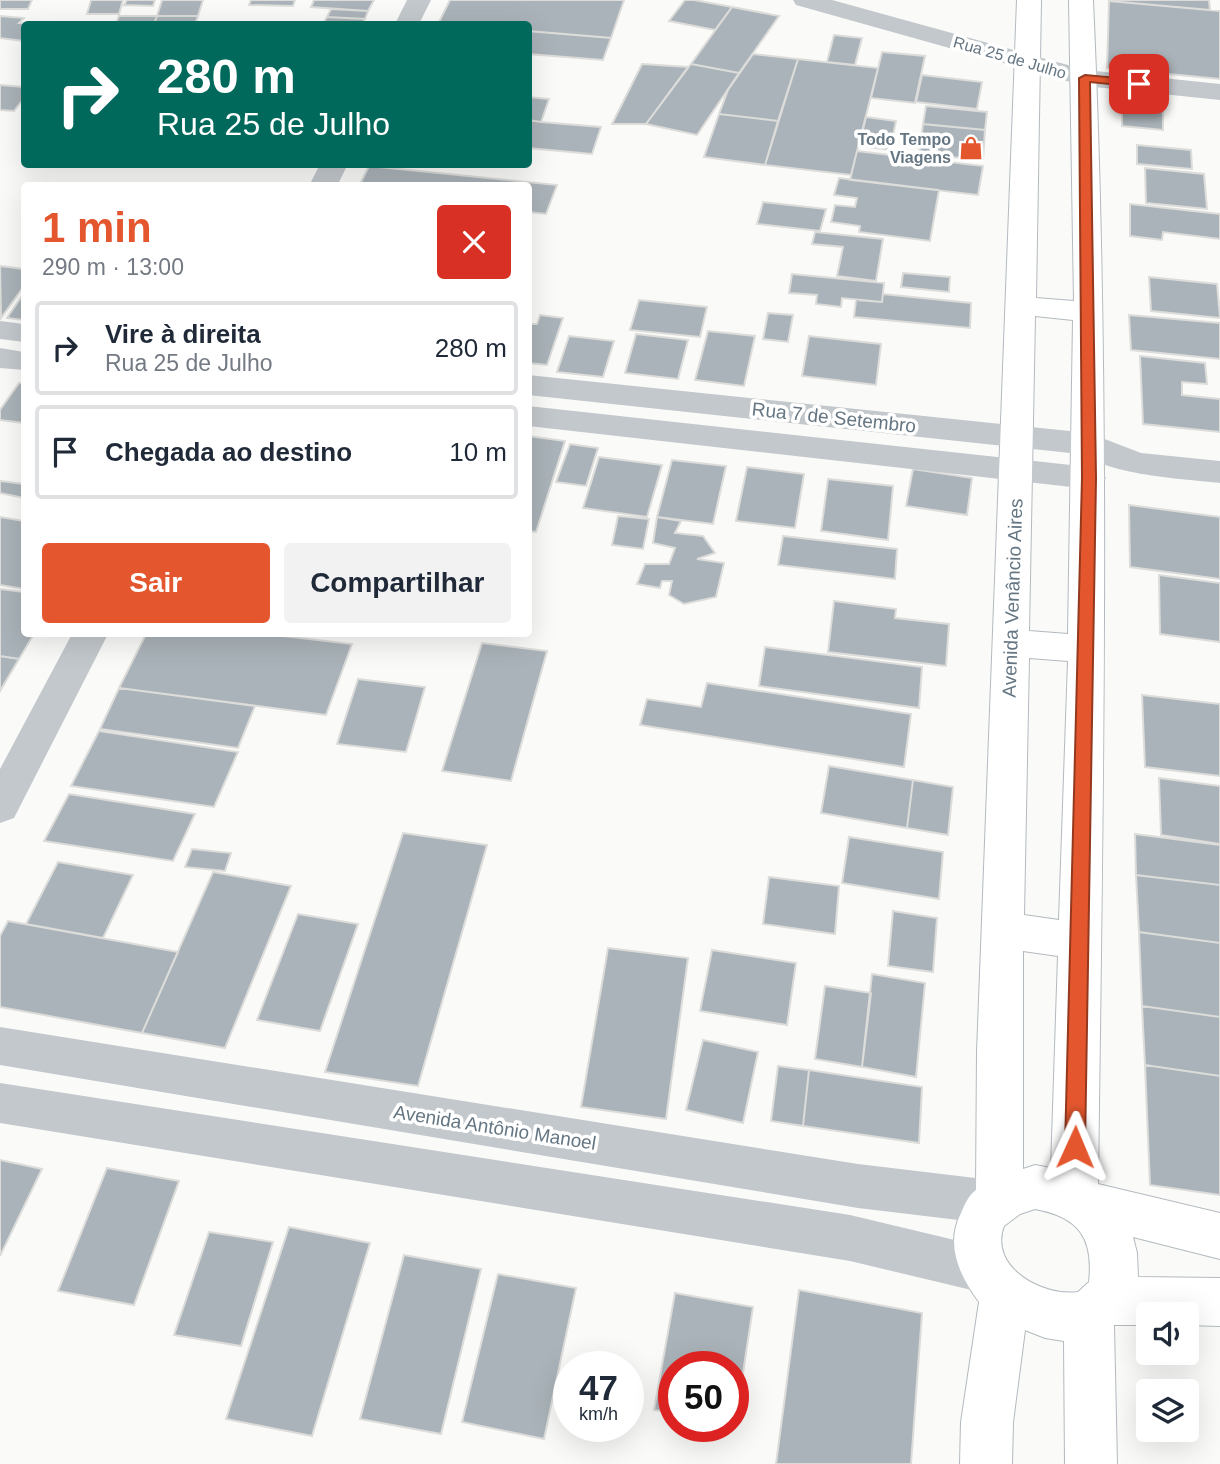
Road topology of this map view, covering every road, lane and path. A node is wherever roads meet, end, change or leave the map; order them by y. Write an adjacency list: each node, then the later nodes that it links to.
1 (419, 0): 5 (street)
2 (805, 0): 6 (street, Rua 25 de Julho)
3 (1029, 0): 6 (main road, Avenida Venâncio Aires)
4 (1081, 0): 7 (main road)
5 (408, 21)
6 (1026, 62): 7 (street, Rua 25 de Julho); 9 (main road, Avenida Venâncio Aires)
7 (1085, 78): 8 (street, Rua 25 de Julho); 10 (main road)
8 (1220, 92)
9 (1020, 305): 10 (main road); 18 (main road, Avenida Venâncio Aires)
10 (1088, 312): 19 (main road)
11 (0, 330): 12 (street)
12 (21, 333)
13 (0, 358): 14 (street)
14 (21, 361)
15 (532, 386): 16 (street, Rua 7 de Setembro)
16 (633, 412): 17 (street, Rua 7 de Setembro); 18 (street, Rua 7 de Setembro)
17 (532, 416)
18 (1016, 453): 19 (street, Rua 7 de Setembro); 22 (main road, Avenida Venâncio Aires)
19 (1089, 461): 20 (street, Rua 7 de Setembro); 23 (main road)
20 (1220, 472)
21 (88, 637): 24 (street)
22 (1011, 643): 23 (main road); 25 (main road, Avenida Venâncio Aires)
23 (1086, 649): 26 (main road)
24 (0, 807)
25 (1003, 930): 26 (main road); 29 (main road, Avenida Venâncio Aires)
26 (1079, 942): 30 (main road)
27 (0, 1046): 29 (street, Avenida Antônio Manoel)
28 (0, 1103): 32 (street)
29 (996, 1199): 30 (main road); 32 (main road)
30 (1080, 1201): 31 (main road); 34 (main road)
31 (1220, 1236)
32 (995, 1283): 34 (main road); 35 (main road)
33 (1220, 1302): 34 (main road)
34 (1098, 1307): 36 (main road)
35 (986, 1464)
36 (1091, 1464)

